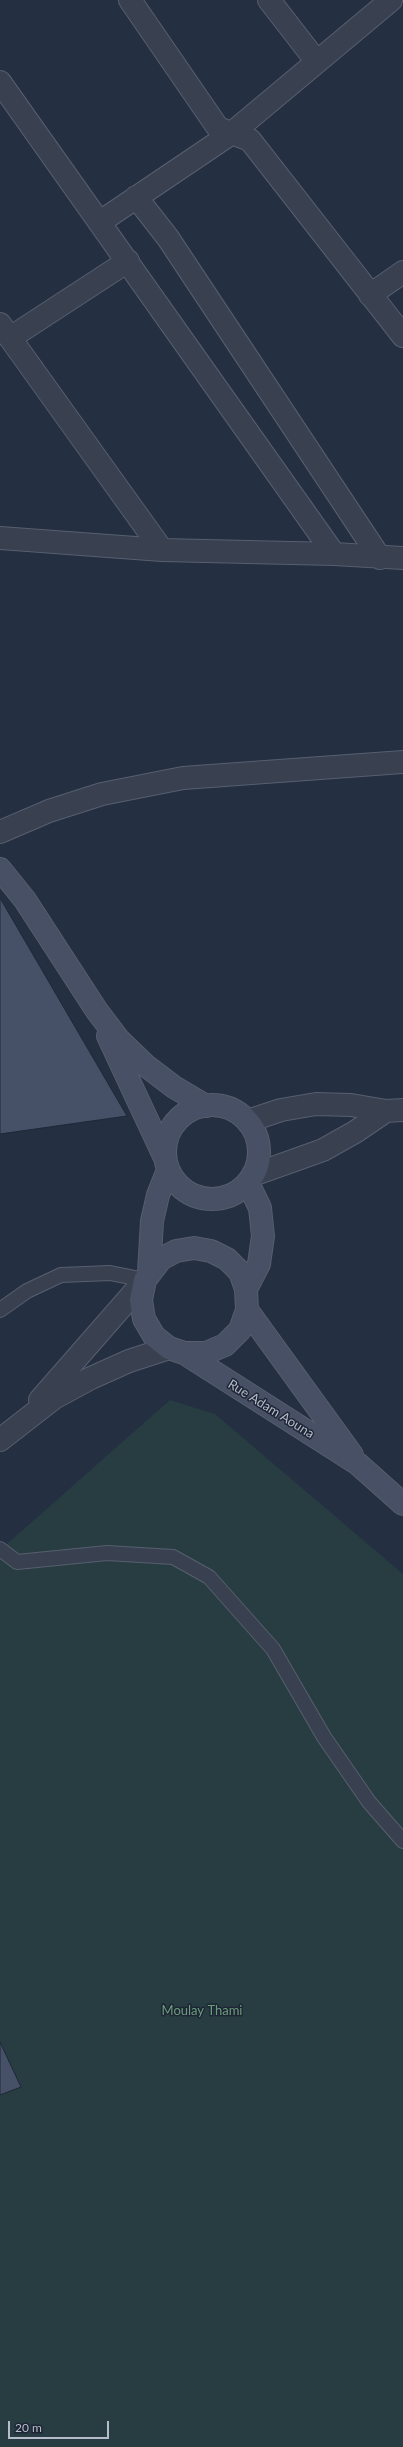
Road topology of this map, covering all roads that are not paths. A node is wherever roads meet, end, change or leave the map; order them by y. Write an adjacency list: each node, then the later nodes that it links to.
1 (130, 0): 8 (street)
2 (269, 0): 6 (street)
3 (391, 0): 6 (street)
4 (401, 0): 5 (street)
5 (403, 3)
6 (317, 62): 8 (street)
7 (0, 82): 10 (street)
8 (232, 133): 9 (street); 13 (street)
9 (136, 197): 10 (street); 19 (street)
10 (100, 222): 11 (street)
11 (128, 261): 14 (street); 18 (street)
12 (403, 272): 13 (street)
13 (370, 295): 15 (street)
14 (5, 331): 17 (street)
15 (403, 336)
16 (0, 538): 17 (street)
17 (162, 550): 18 (street)
18 (334, 554): 19 (street)
19 (380, 558): 20 (street)
20 (403, 558)
21 (403, 762): 22 (street)
22 (0, 832)
23 (0, 869): 24 (main road)
24 (97, 1011): 25 (main road); 28 (main road)
25 (206, 1106): 27 (main road); 28 (main road)
26 (394, 1110): 27 (street); 29 (street)
27 (248, 1121): 29 (main road)
28 (166, 1163): 29 (main road); 30 (main road)
29 (251, 1179): 31 (main road)
30 (147, 1277): 31 (main road); 32 (lane); 33 (main road); 34 (street)
31 (247, 1299): 33 (main road); 36 (main road, Rue Adam Aouna)
32 (0, 1310)
33 (177, 1351): 34 (street); 36 (main road, Rue Adam Aouna)
34 (20, 1422): 35 (street)
35 (0, 1440)
36 (358, 1464): 37 (main road, Rue Adam Aouna)
37 (403, 1504)
38 (0, 1549): 39 (lane)
39 (403, 1841)

